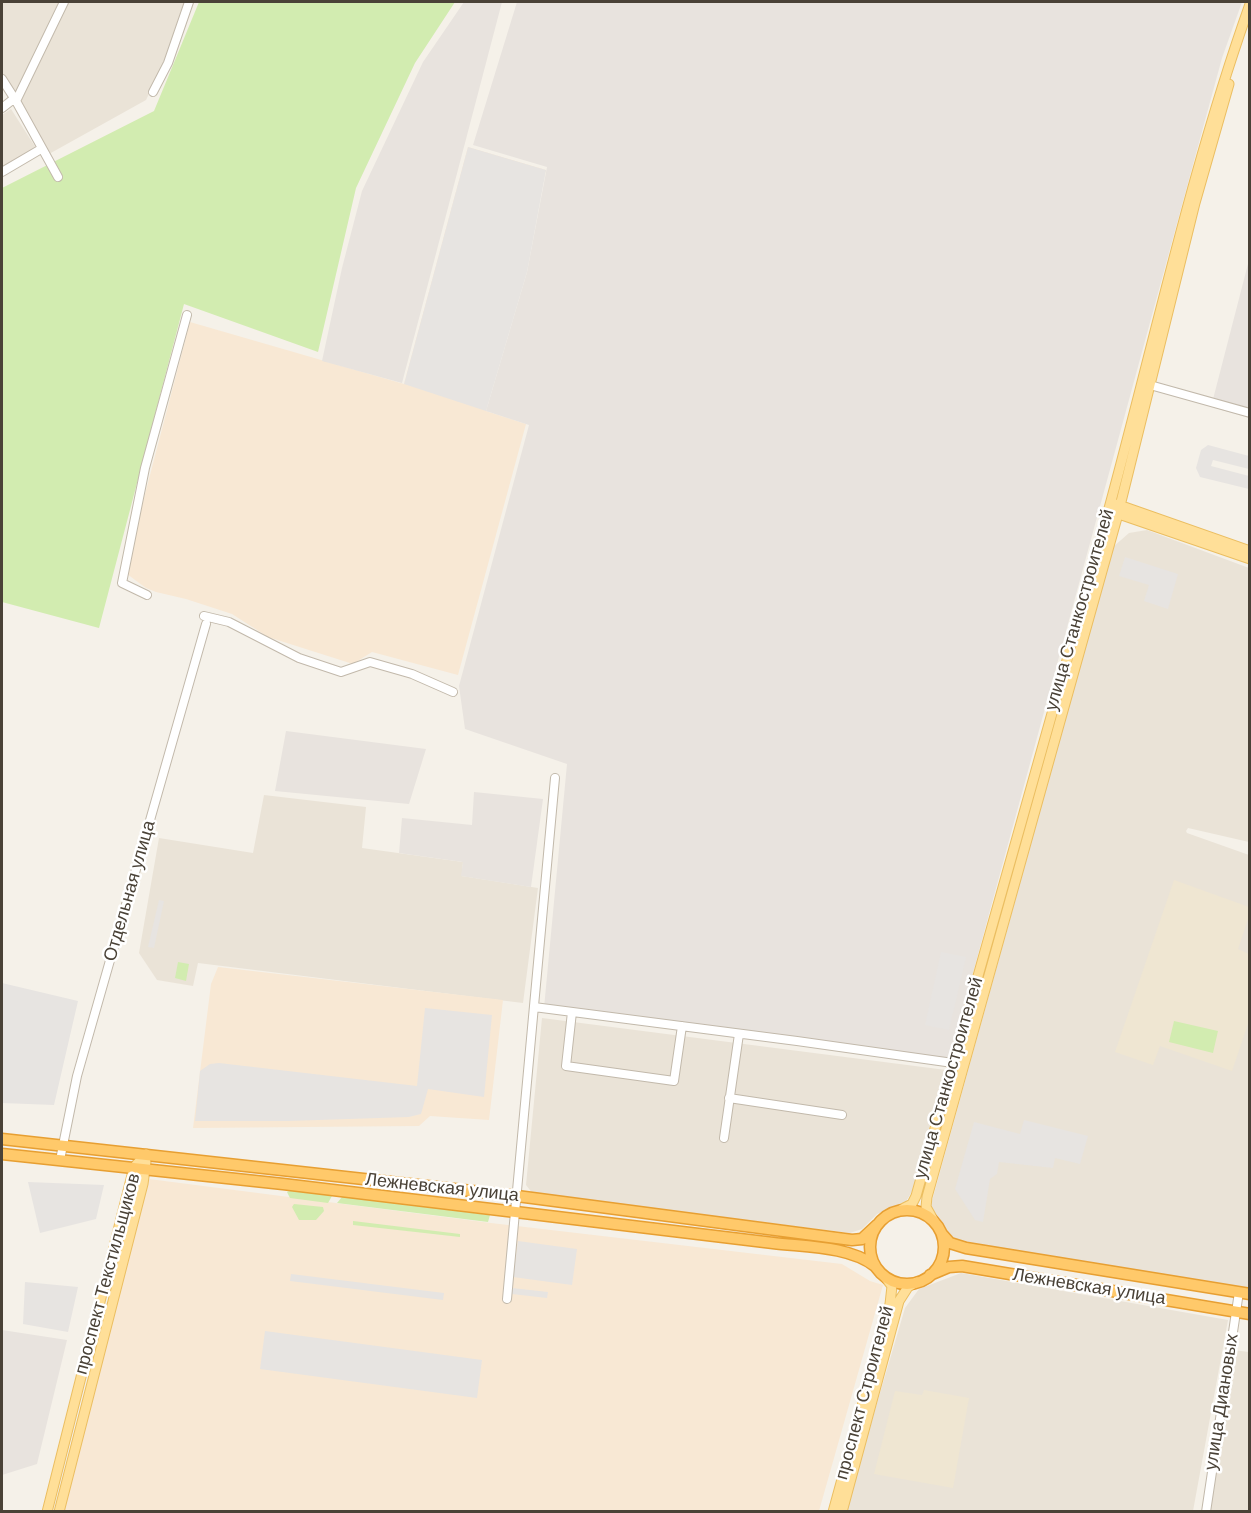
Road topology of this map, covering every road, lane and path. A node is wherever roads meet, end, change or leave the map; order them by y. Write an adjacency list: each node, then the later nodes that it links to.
1 (64, 2): 7 (street)
2 (189, 2): 6 (street)
3 (1250, 4): 15 (main road, улица Станкостроителей)
4 (1250, 21): 13 (main road, улица Станкостроителей)
5 (2, 79): 7 (street)
6 (153, 92)
7 (16, 101): 8 (street); 9 (street)
8 (2, 108)
9 (41, 149): 10 (street); 11 (street)
10 (2, 172)
11 (58, 177)
12 (187, 315): 18 (street)
13 (1150, 385): 14 (street); 15 (main road, улица Станкостроителей)
14 (1250, 413)
15 (1114, 508): 16 (main road); 17 (main road); 25 (main road, улица Станкостроителей); 39 (main road, улица Станкостроителей)
16 (1250, 551)
17 (1250, 559)
18 (147, 595)
19 (453, 692): 30 (street, Отдельная улица)
20 (555, 778): 21 (street)
21 (534, 1007): 22 (street); 36 (street)
22 (572, 1012): 23 (street); 23 (street)
23 (682, 1026): 24 (street)
24 (740, 1034): 25 (street); 26 (street)
25 (953, 1063): 37 (main road, улица Станкостроителей)
26 (729, 1098): 27 (street); 28 (street)
27 (842, 1115)
28 (724, 1138)
29 (2, 1139): 30 (highway, Лежневская улица)
30 (62, 1146): 32 (highway, Лежневская улица); 33 (street, Отдельная улица)
31 (2, 1154): 33 (highway, Лежневская улица)
32 (146, 1154): 34 (main road, проспект Текстильщиков); 35 (main road, проспект Текстильщиков); 36 (highway, Лежневская улица)
33 (60, 1160): 34 (highway, Лежневская улица)
34 (134, 1167): 35 (highway, Лежневская улица); 50 (main road, проспект Текстильщиков)
35 (147, 1168): 38 (highway, Лежневская улица); 51 (main road, проспект Текстильщиков)
36 (517, 1196): 38 (street); 40 (highway, Лежневская улица)
37 (902, 1209): 39 (highway); 40 (highway)
38 (515, 1212): 42 (highway, Лежневская улица); 47 (street)
39 (935, 1223): 41 (highway)
40 (877, 1225): 42 (highway)
41 (942, 1234): 43 (highway); 46 (highway, Лежневская улица)
42 (875, 1266): 44 (highway)
43 (930, 1275): 45 (highway); 48 (highway, Лежневская улица)
44 (884, 1276): 45 (highway); 52 (main road, проспект Строителей)
45 (917, 1282): 53 (main road, проспект Строителей)
46 (1244, 1293): 48 (street, улица Диановых)
47 (507, 1299)
48 (1236, 1311): 49 (highway, Лежневская улица); 54 (street, улица Диановых)
49 (1250, 1314)
50 (47, 1512)
51 (59, 1512)
52 (833, 1512)
53 (842, 1512)
54 (1206, 1512)

